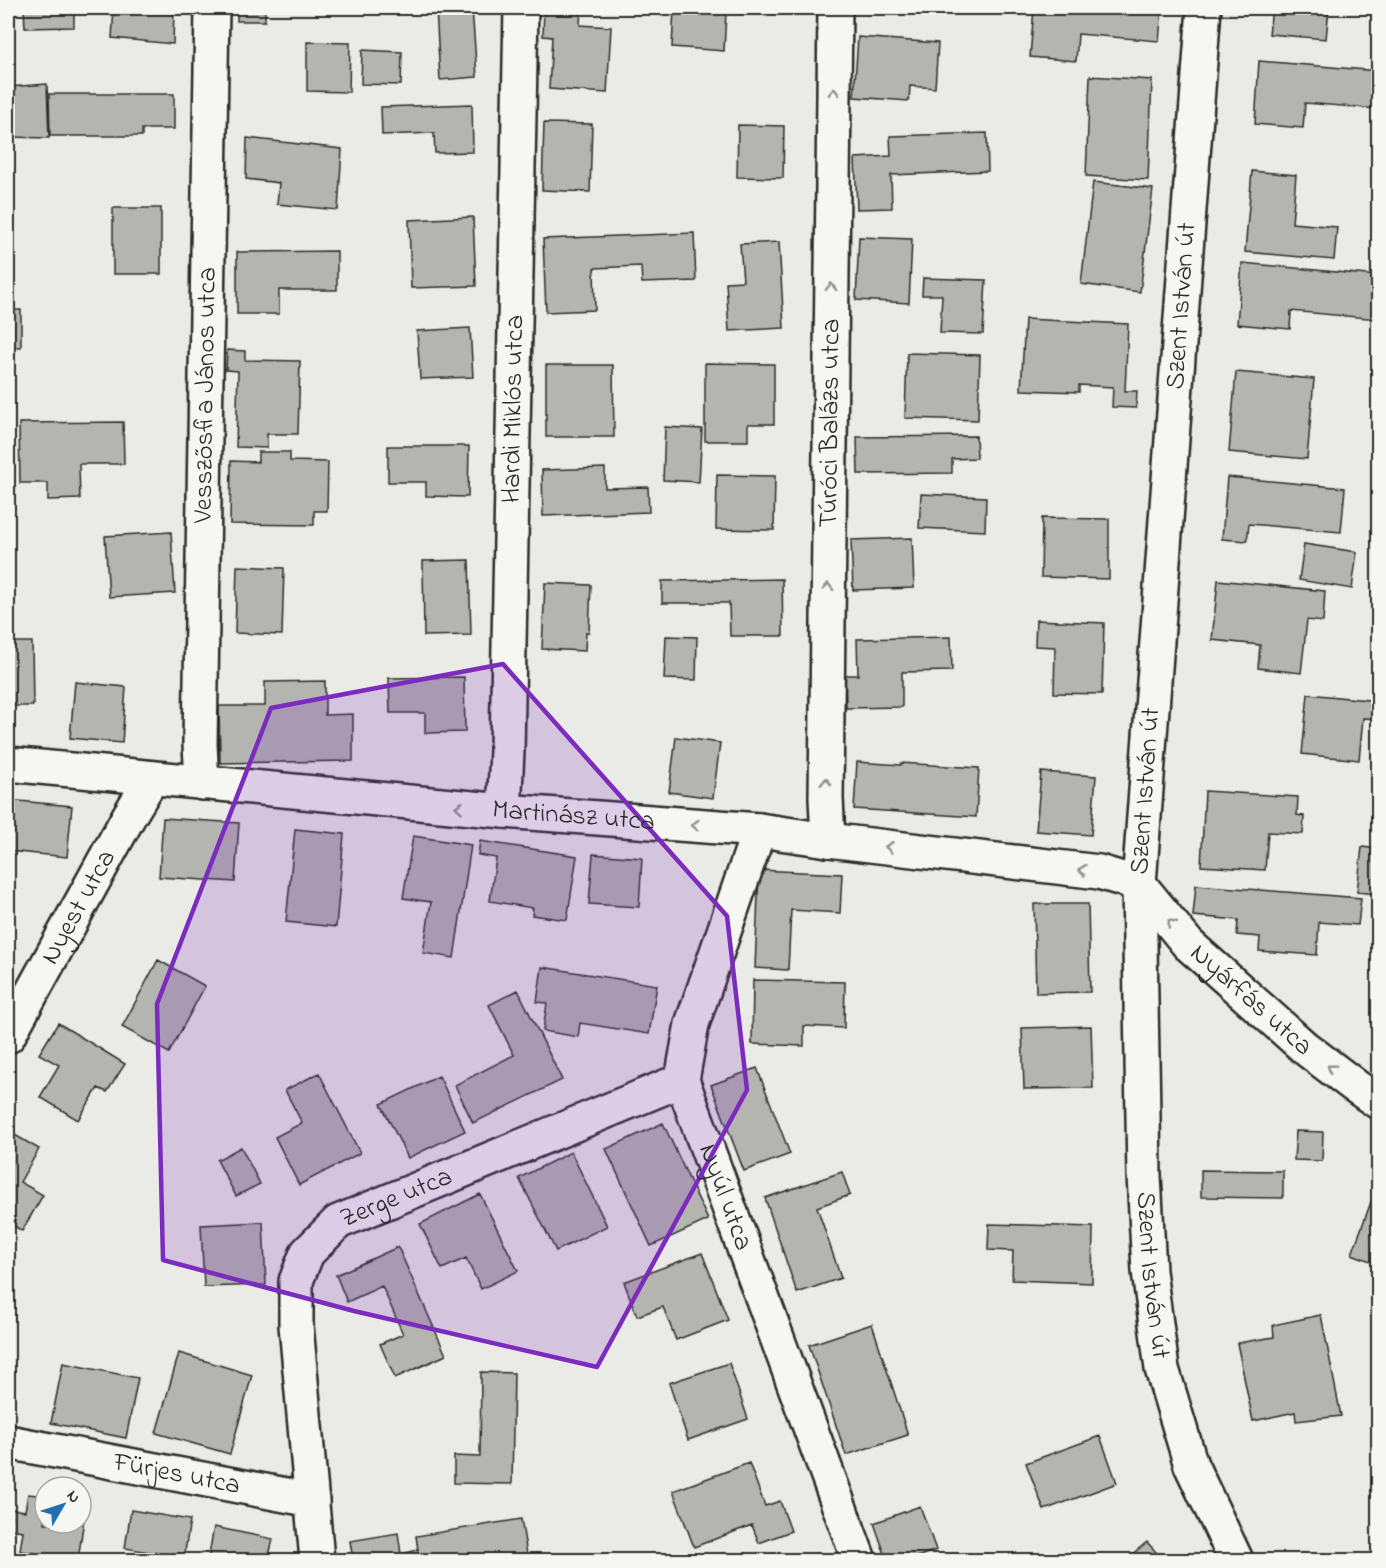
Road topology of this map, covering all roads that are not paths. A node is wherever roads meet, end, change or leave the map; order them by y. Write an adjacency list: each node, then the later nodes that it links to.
1 (212, 8): 7 (street, Vesszősfia János utca)
2 (520, 8): 8 (street, Hardi Miklós utca)
3 (835, 8): 10 (street, Túróci Balázs utca, one-way to 3)
4 (1204, 8): 11 (street, Szent István út)
5 (8, 764): 6 (street, Martinász utca)
6 (152, 778): 7 (street, Martinász utca); 12 (street, Nyest utca)
7 (202, 783): 8 (street, Martinász utca, one-way to 7)
8 (504, 811): 9 (street, Martinász utca, one-way to 8)
9 (759, 830): 10 (street, Martinász utca); 13 (street)
10 (828, 840): 11 (street, Martinász utca, one-way to 10)
11 (1139, 884): 14 (street, Nyárfás utca, one-way to 11); 19 (street, Szent István út)
12 (8, 1036)
13 (682, 1080): 16 (street, Zerge utca); 18 (street, Nyúl utca)
14 (1378, 1102)
15 (8, 1442): 16 (street, Fürjes utca)
16 (312, 1500): 17 (street, Zerge utca)
17 (317, 1560)
18 (859, 1560)
19 (1236, 1560)

